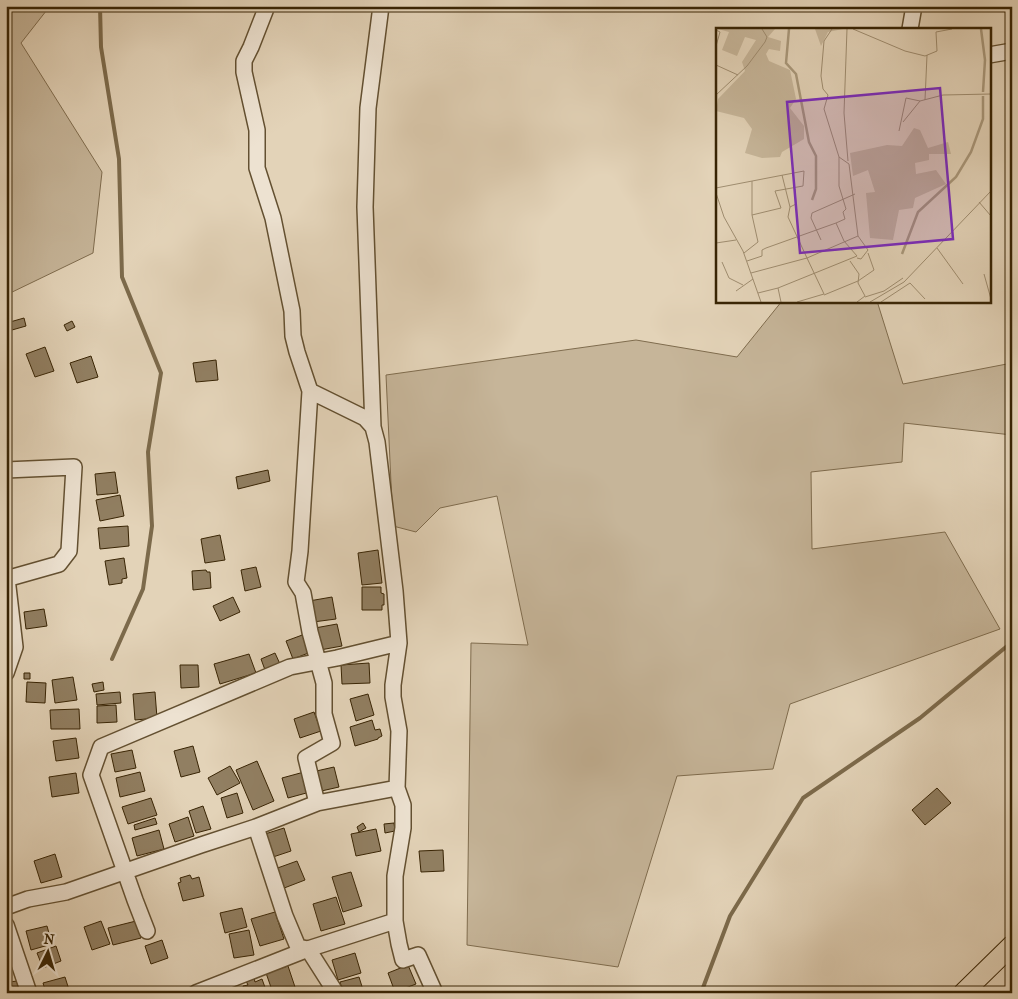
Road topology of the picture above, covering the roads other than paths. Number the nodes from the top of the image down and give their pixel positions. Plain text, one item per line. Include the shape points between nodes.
1 (267, 6) edge
2 (381, 6) edge
3 (914, 6) edge
4 (910, 28) edge
5 (1012, 51) edge
6 (990, 55) edge
7 (310, 391) junction
8 (373, 427) junction
9 (6, 470) edge
10 (7, 579) edge
11 (399, 643) junction
12 (318, 662) junction
13 (6, 673) edge
14 (397, 788) junction
15 (317, 802) junction
16 (256, 827) junction
17 (125, 871) junction
18 (6, 907) edge
19 (395, 921) junction
20 (6, 925) edge
21 (147, 931) dead end
22 (1012, 945) edge
23 (308, 948) junction
24 (28, 993) edge
25 (196, 993) edge
26 (336, 993) edge
27 (435, 993) edge
28 (963, 993) edge

1 - 7 street via 244,61 244,72 257,130 257,168 273,218 292,311 293,336
2 - 8 street via 368,108 365,207
3 - 4 street
5 - 6 street
7 - 8 street via 365,418
7 - 12 street via 296,582 304,593
8 - 11 street
9 - 10 street via 74,467 69,551 59,564
10 - 13 street via 15,646
11 - 12 street
11 - 14 street via 393,685 399,731
12 - 15 street via 324,683 324,714 332,743 306,758
12 - 17 street via 290,667 101,747 91,775
14 - 15 street
14 - 19 street via 403,828 395,876
15 - 16 street
16 - 17 street
16 - 23 street via 298,948
17 - 18 street via 66,892
17 - 21 street
19 - 23 street
19 - 27 street via 403,960 418,955
20 - 24 street
22 - 28 main road
23 - 25 street
23 - 26 street

